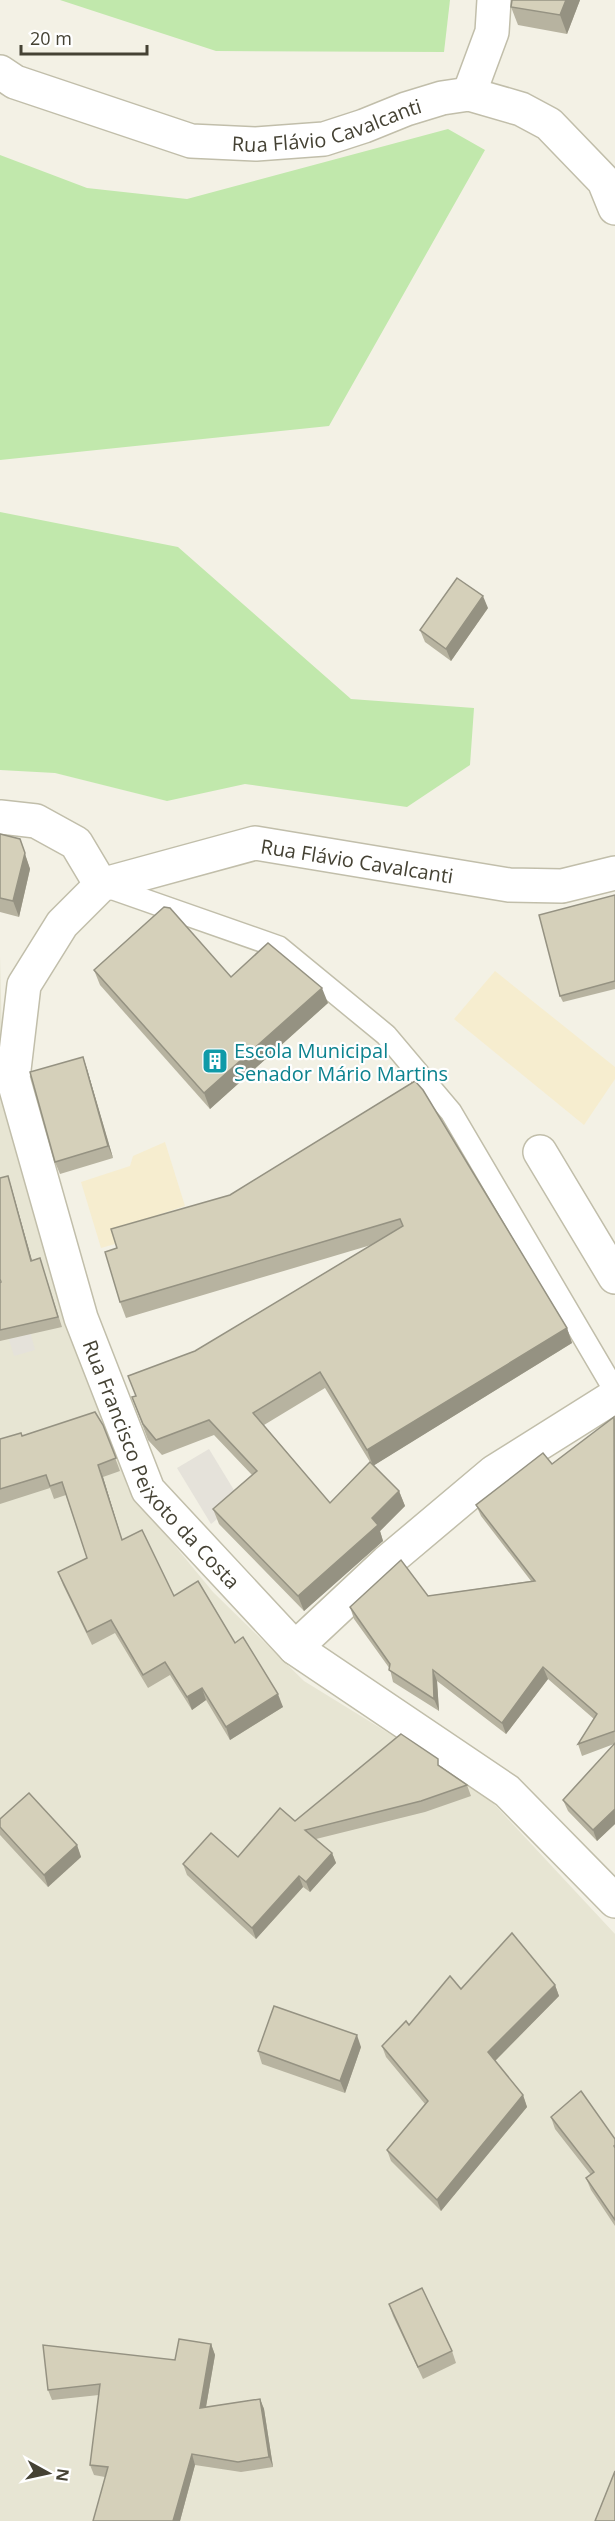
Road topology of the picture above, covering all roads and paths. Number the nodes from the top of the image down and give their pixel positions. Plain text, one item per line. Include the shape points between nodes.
1 (494, 0) edge
2 (0, 72) edge
3 (469, 94) junction
4 (615, 208) edge
5 (0, 818) edge
6 (615, 873) edge
7 (101, 885) junction
8 (540, 1152) dead end
9 (615, 1277) edge
10 (615, 1391) edge
11 (615, 1396) edge
12 (295, 1648) junction
13 (615, 1901) edge

1 - 3 street via 492,32
2 - 3 street, Rua Flávio Cavalcanti via 15,82 191,141 256,144 324,139 415,106
3 - 4 street, Rua Flávio Cavalcanti via 520,109 549,124 604,181
5 - 7 street via 36,821 76,843
6 - 7 street, Rua Flávio Cavalcanti via 562,886 509,885 255,843
7 - 10 lane via 279,947 386,1035 451,1112
7 - 12 street, Rua Francisco Peixoto da Costa via 62,924 24,985 13,1078 81,1318 148,1490
8 - 9 street
11 - 12 street via 494,1472 387,1562
12 - 13 street, Rua Francisco Peixoto da Costa via 507,1791

